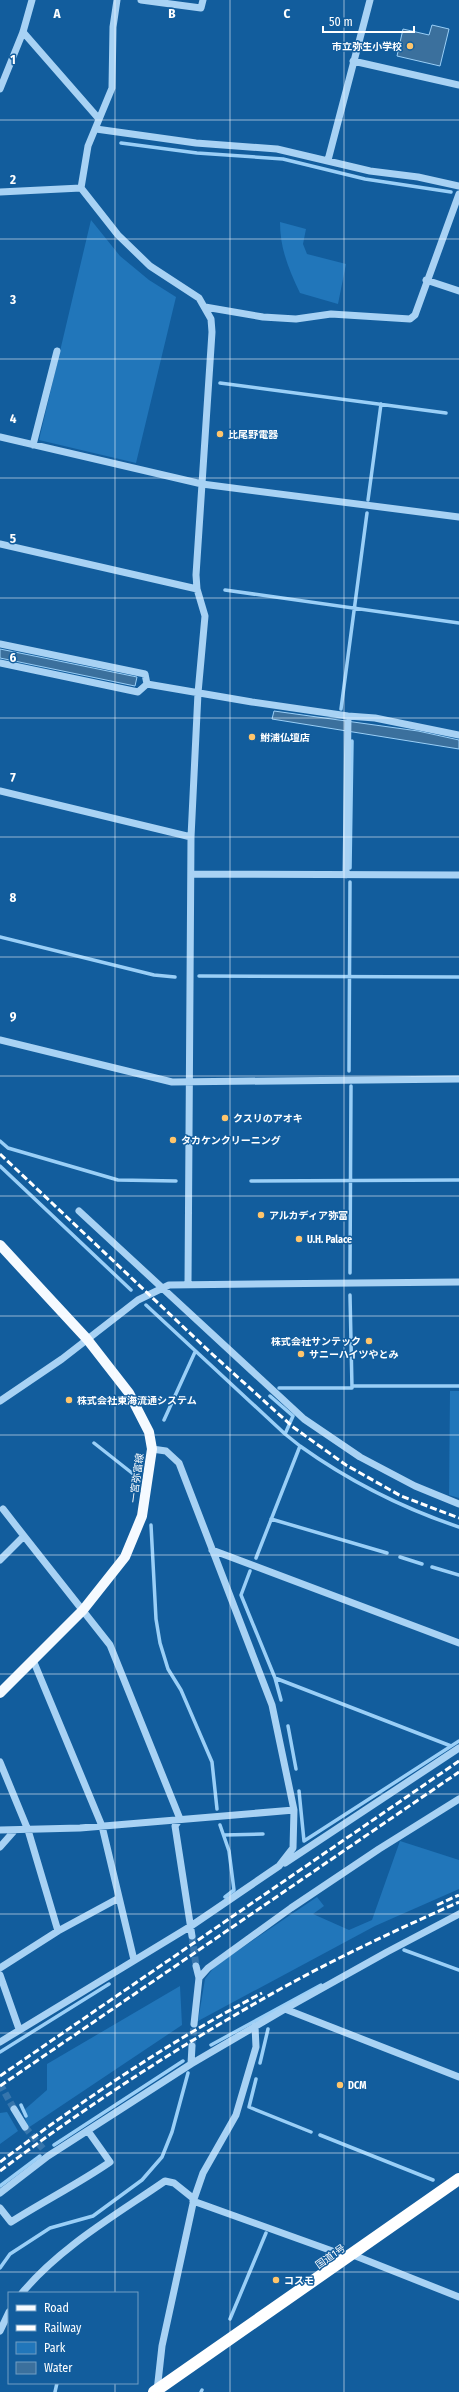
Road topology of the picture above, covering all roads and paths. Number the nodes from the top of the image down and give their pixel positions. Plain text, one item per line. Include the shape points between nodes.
1 (32, 0) edge
2 (117, 0) edge
3 (141, 0) edge
4 (202, 0) edge
5 (370, 0) edge
6 (23, 32) junction
7 (353, 61) junction
8 (459, 85) edge
9 (0, 89) edge
10 (98, 119) junction
11 (96, 129) junction
12 (328, 160) junction
13 (459, 186) edge
14 (80, 188) junction
15 (0, 192) edge
16 (459, 194) edge
17 (426, 280) junction
18 (459, 291) edge
19 (206, 307) junction
20 (57, 351) dead end
21 (0, 437) edge
22 (33, 444) junction
23 (202, 484) junction
24 (459, 517) edge
25 (0, 544) edge
26 (197, 589) junction
27 (0, 644) edge
28 (0, 663) edge
29 (147, 684) junction
30 (198, 693) junction
31 (348, 718) junction
32 (459, 735) edge
33 (0, 791) edge
34 (191, 837) junction
35 (191, 874) junction
36 (346, 875) junction
37 (459, 875) edge
38 (0, 1040) edge
39 (459, 1079) edge
40 (189, 1080) junction
41 (79, 1211) dead end
42 (0, 1245) edge
43 (459, 1282) edge
44 (188, 1284) junction
45 (161, 1287) junction
46 (86, 1339) junction
47 (0, 1401) edge
48 (152, 1449) junction
49 (459, 1504) edge
50 (3, 1509) dead end
51 (24, 1536) junction
52 (212, 1550) junction
53 (0, 1560) edge
54 (83, 1610) junction
55 (459, 1643) edge
56 (33, 1660) junction
57 (0, 1692) edge
58 (459, 1748) edge
59 (0, 1762) edge
60 (459, 1799) edge
61 (294, 1810) junction
62 (180, 1819) junction
63 (102, 1826) junction
64 (0, 1830) edge
65 (15, 1830) junction
66 (28, 1830) junction
67 (0, 1847) edge
68 (279, 1866) junction
69 (119, 1898) junction
70 (459, 1914) edge
71 (191, 1926) junction
72 (58, 1931) junction
73 (192, 1936) tunnel mouth
74 (134, 1960) junction
75 (196, 1966) tunnel mouth
76 (0, 1968) edge
77 (0, 1975) edge
78 (199, 1978) junction
79 (285, 2009) junction
80 (194, 2024) tunnel mouth
81 (255, 2026) junction
82 (19, 2029) junction
83 (0, 2042) edge
84 (192, 2046) tunnel mouth
85 (191, 2064) junction
86 (459, 2077) edge
87 (14, 2109) tunnel mouth
88 (25, 2127) tunnel mouth
89 (88, 2131) junction
90 (459, 2179) edge
91 (0, 2193) edge
92 (193, 2200) junction
93 (0, 2208) edge
94 (351, 2256) junction
95 (23, 2292) edge
96 (459, 2297) edge
97 (8, 2314) edge
98 (0, 2331) edge
99 (156, 2391) edge

1 - 6 street
2 - 10 street via 113,27 112,88
3 - 4 street via 201,8
5 - 7 street
6 - 9 street
6 - 10 street
7 - 8 street
7 - 12 street
10 - 11 street
11 - 12 street via 196,143 277,149
11 - 14 street via 88,146
12 - 13 street via 370,172 418,177
14 - 15 street
14 - 19 street via 118,235 150,266 199,298
16 - 17 street
17 - 18 street
17 - 19 street via 416,315 410,319 331,314 296,319
19 - 23 street via 211,319 212,332
20 - 22 street
21 - 22 street
22 - 23 street
23 - 24 street
23 - 26 street
25 - 26 street
26 - 30 street via 205,616
27 - 29 street via 145,674
28 - 29 street via 138,692
29 - 30 street
30 - 31 street
30 - 34 street
31 - 32 street via 374,718
31 - 36 street
33 - 34 street
34 - 35 street
35 - 36 street
35 - 40 street
36 - 37 street
38 - 40 street via 172,1082
39 - 40 street
40 - 44 street
41 - 45 street
42 - 46 main road, 一宮弥富線
43 - 44 street
44 - 45 street
45 - 46 street via 138,1300
45 - 49 street via 304,1419 360,1457 415,1486
46 - 47 street via 62,1359
46 - 48 main road, 一宮弥富線 via 129,1393 149,1432
48 - 52 street via 166,1451 179,1463
48 - 54 main road, 一宮弥富線 via 142,1516 124,1557
50 - 51 street
51 - 53 street
51 - 54 street
52 - 55 street
52 - 61 street via 272,1705
54 - 56 main road, 一宮弥富線
54 - 62 street via 110,1645
56 - 57 main road, 一宮弥富線
56 - 63 street
58 - 68 street
59 - 66 street
60 - 78 street via 291,1908 208,1968
61 - 62 street
61 - 68 street via 293,1848
62 - 63 street
62 - 71 street via 175,1826
63 - 66 street
63 - 69 street
64 - 65 street
65 - 66 street
65 - 67 street
66 - 72 street
68 - 71 street
69 - 72 street
69 - 74 street
70 - 79 street
71 - 73 street
71 - 74 street
72 - 76 street
74 - 82 street
75 - 78 street
77 - 82 street
78 - 80 street
79 - 81 street
79 - 86 street
81 - 85 street
81 - 92 street via 256,2047 236,2115 204,2173
82 - 83 street
84 - 85 street
85 - 89 street
87 - 88 street
89 - 91 street via 46,2153
89 - 93 street via 110,2162 11,2222
90 - 94 highway, 国道1号
92 - 94 street
92 - 95 street via 174,2183 165,2181 37,2274
92 - 99 street via 162,2346
94 - 96 street
94 - 99 highway, 国道1号
97 - 98 street

